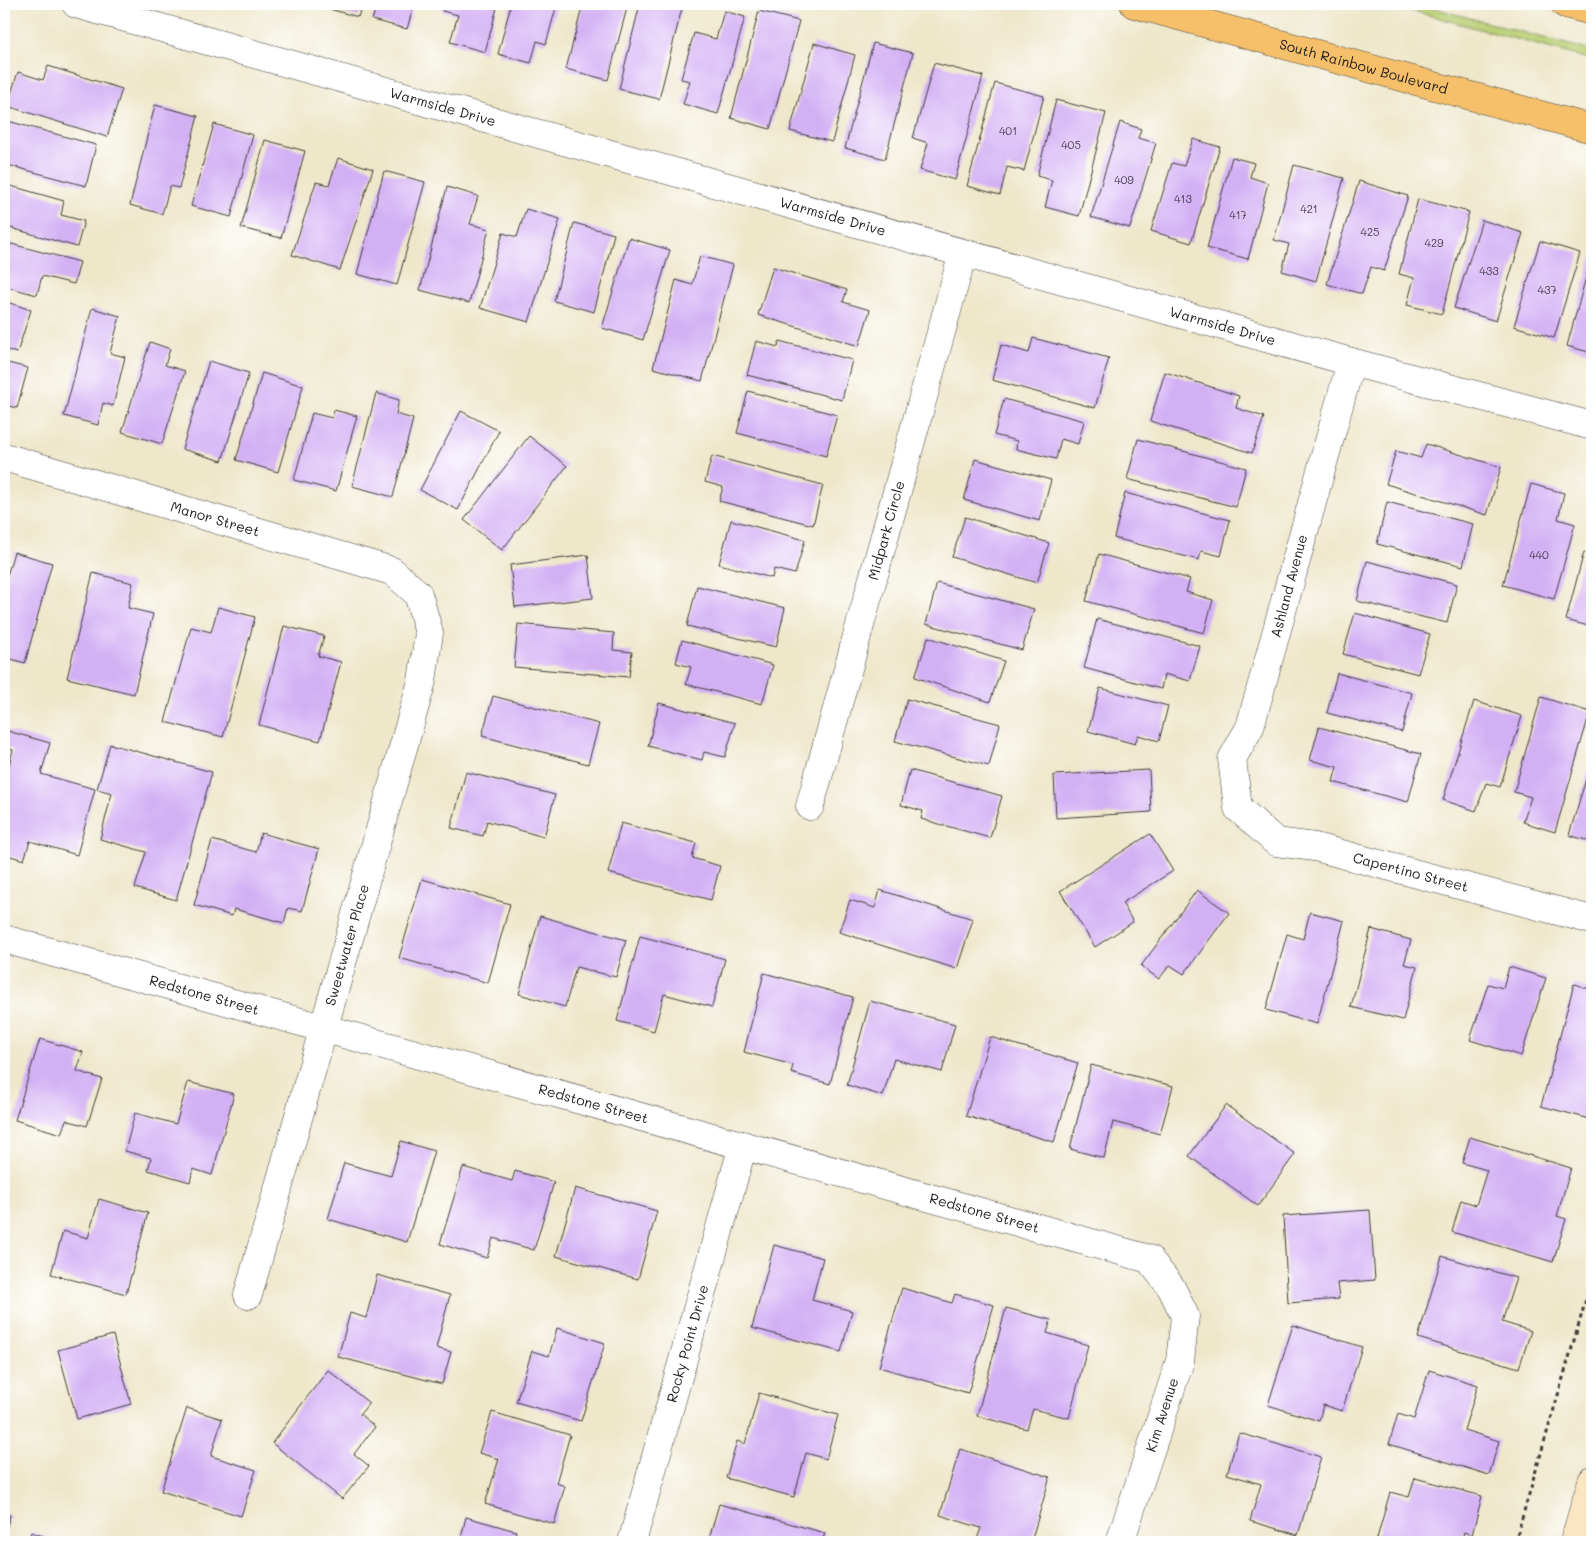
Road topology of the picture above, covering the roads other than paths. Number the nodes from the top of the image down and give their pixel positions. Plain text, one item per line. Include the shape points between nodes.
1 (76, 4) edge
2 (1134, 4) edge
3 (1565, 4) edge
4 (1592, 11) edge
5 (1592, 129) edge
6 (963, 254) junction
7 (1351, 362) junction
8 (1592, 426) edge
9 (4, 457) edge
10 (418, 594) joint
11 (810, 806) dead end
12 (1238, 808) joint
13 (1592, 920) edge
14 (4, 939) edge
15 (324, 1028) junction
16 (743, 1145) junction
17 (1171, 1287) joint
18 (248, 1295) dead end
19 (1592, 1480) edge
20 (632, 1542) edge
21 (1120, 1542) edge
22 (1574, 1542) edge

1 - 6 street, Warmside Drive
2 - 5 main road, South Rainbow Boulevard
3 - 4 main road
6 - 7 street, Warmside Drive
6 - 11 street, Midpark Circle
7 - 8 street, Warmside Drive
7 - 12 street, Ashland Avenue via 1250,727 1232,759
9 - 10 street, Manor Street via 392,571
10 - 15 street, Sweetwater Place via 429,633 422,681
12 - 13 street, Capertino Street via 1276,842 1315,847
14 - 15 street, Redstone Street
15 - 16 street, Redstone Street
15 - 18 street, Sweetwater Place
16 - 17 street, Redstone Street via 1149,1259
16 - 20 street, Rocky Point Drive
17 - 21 street, Kim Avenue via 1185,1316 1180,1361
19 - 22 main road

